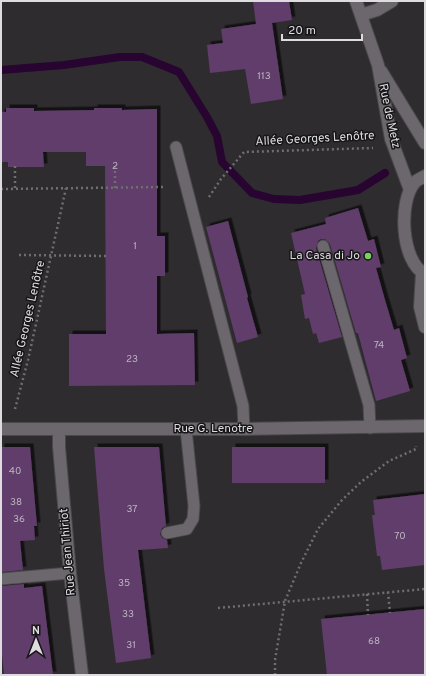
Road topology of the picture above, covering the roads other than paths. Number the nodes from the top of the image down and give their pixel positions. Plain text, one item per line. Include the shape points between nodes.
1 (356, 1) edge
2 (392, 1) edge
3 (361, 15) junction
4 (378, 65) junction
5 (425, 143) edge
6 (176, 147) dead end
7 (425, 176) edge
8 (410, 190) junction
9 (324, 246) dead end
10 (423, 273) edge
11 (425, 327) edge
12 (420, 427) edge
13 (370, 428) junction
14 (6, 429) edge
15 (59, 429) junction
16 (186, 430) junction
17 (244, 430) junction
18 (167, 533) dead end
19 (70, 573) junction
20 (1, 579) edge
21 (82, 675) edge

1 - 3 street, Rue de Metz
2 - 3 street via 377,10
3 - 4 street, Rue de Metz
4 - 5 street, Rue de Metz
4 - 8 street, Rue de Metz via 391,139
6 - 17 lane via 243,406
7 - 8 street via 415,182
8 - 10 street via 405,205 405,235 412,261
9 - 13 lane via 369,405
10 - 11 street via 420,307
12 - 13 street, Rue G. Lenotre
13 - 17 street, Rue G. Lenotre
14 - 15 street, Rue G. Lenotre
15 - 16 street, Rue G. Lenotre
15 - 19 street, Rue Jean Thiriot
16 - 17 street, Rue G. Lenotre
16 - 18 lane via 194,506 193,519 187,529
19 - 20 lane
19 - 21 street, Rue Jean Thiriot

